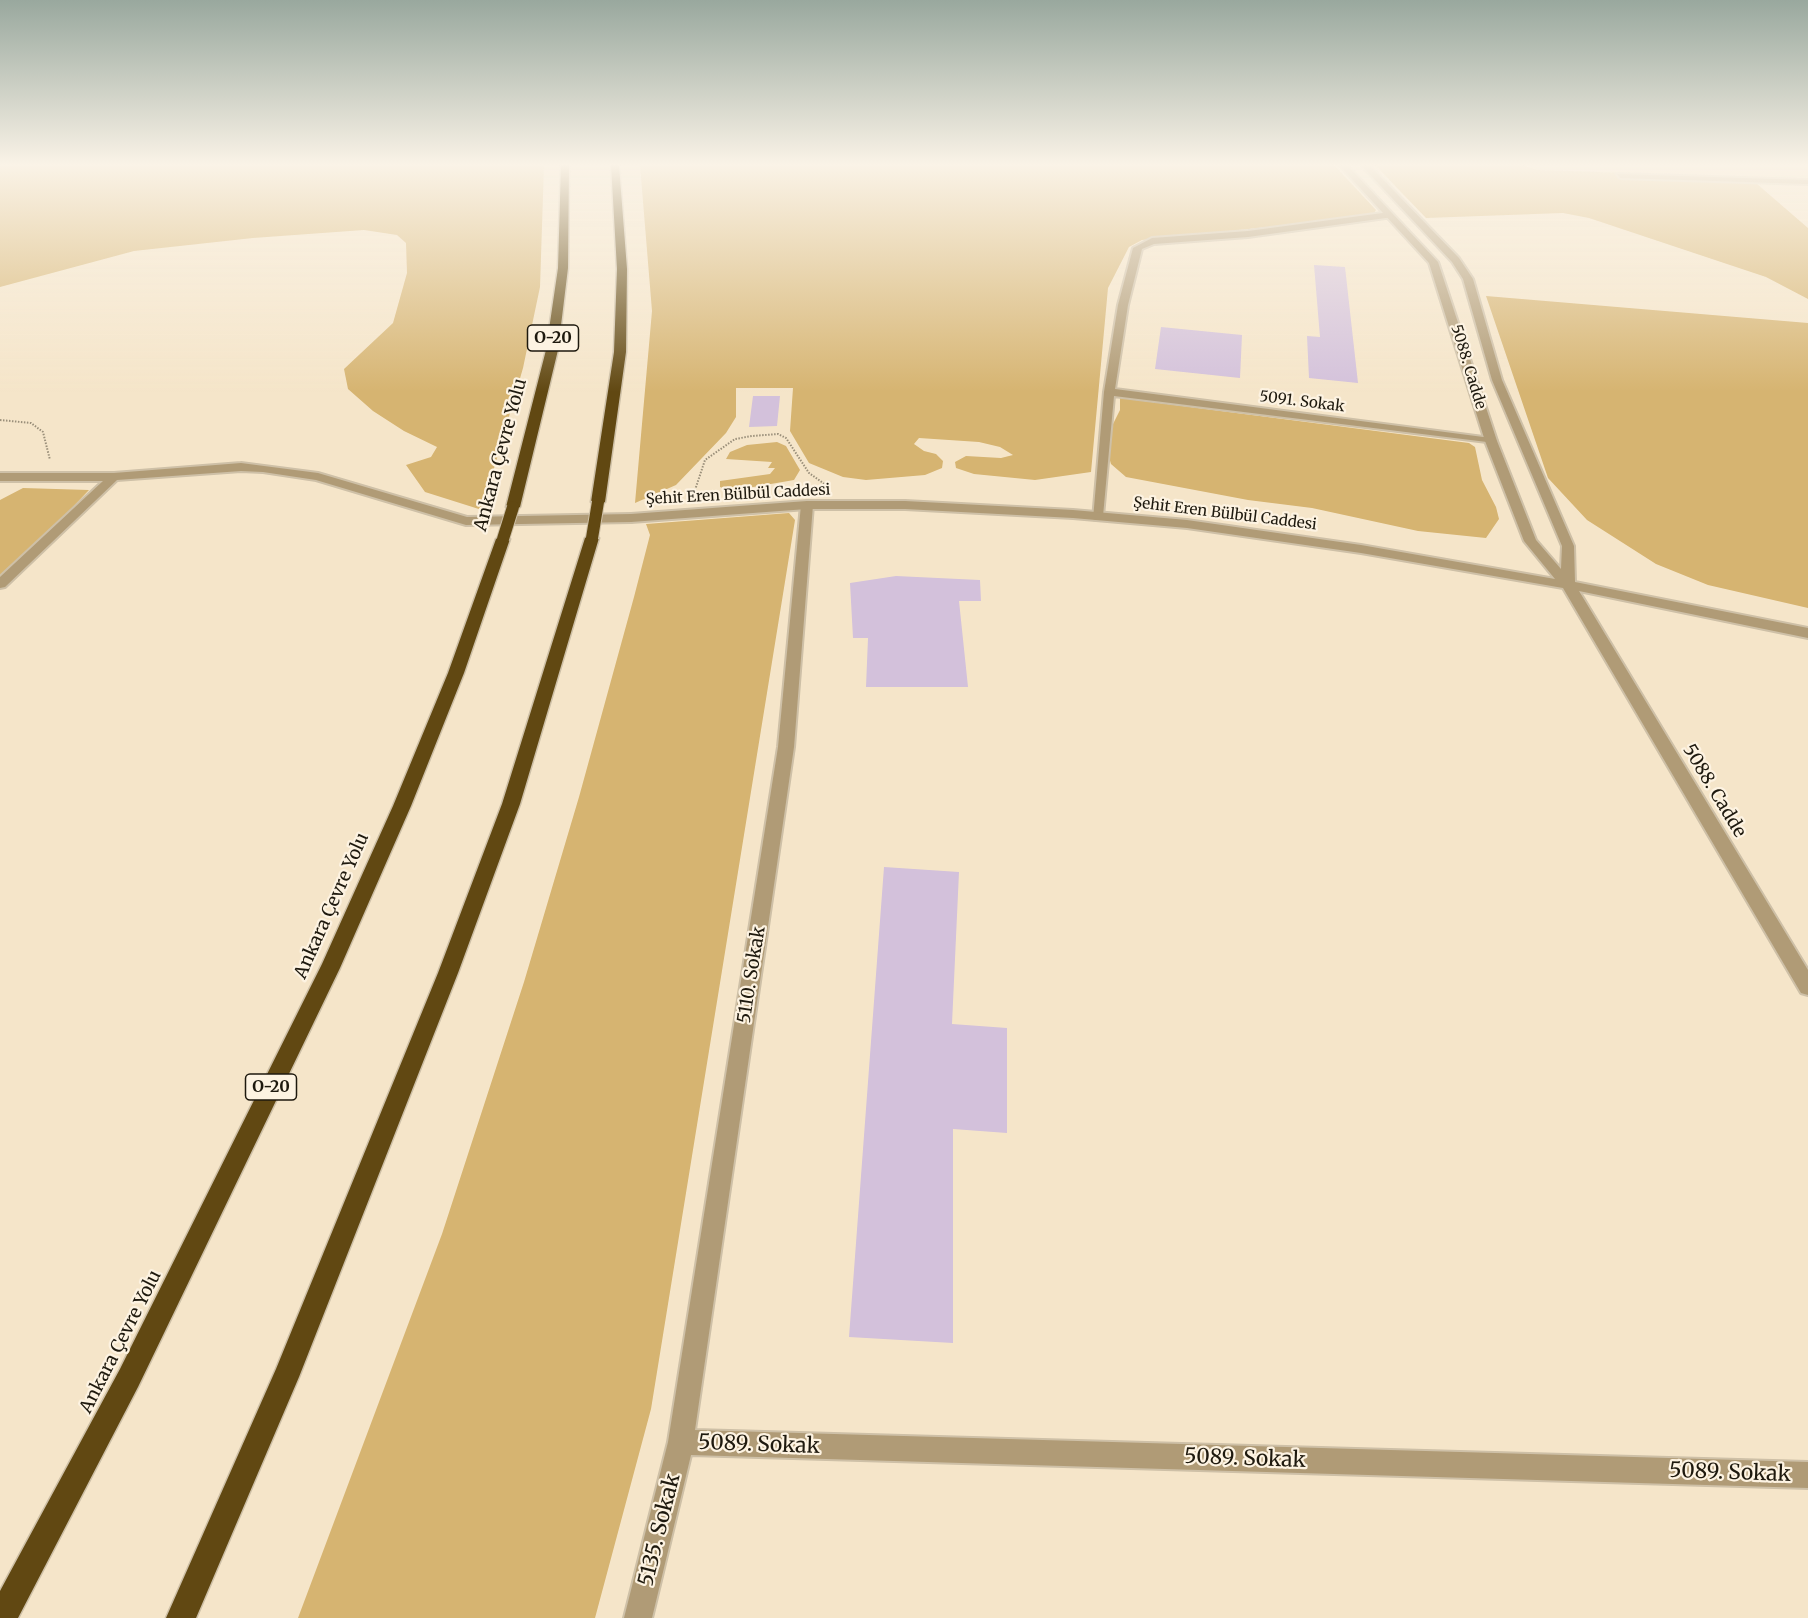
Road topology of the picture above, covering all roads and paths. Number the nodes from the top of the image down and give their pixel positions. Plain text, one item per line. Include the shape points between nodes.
1 (563, 241) edge
2 (620, 241) edge
3 (1159, 241) edge
4 (1413, 241) edge
5 (1437, 241) edge
6 (1109, 392) junction
7 (0, 420) edge
8 (1491, 441) junction
9 (0, 477) edge
10 (64, 477) junction
11 (114, 477) junction
12 (832, 489) dead end
13 (807, 505) junction
14 (668, 515) junction
15 (1096, 516) junction
16 (0, 584) edge
17 (1568, 585) junction
18 (1808, 633) edge
19 (1808, 987) edge
20 (681, 1442) junction
21 (1808, 1475) edge
22 (2, 1618) edge
23 (181, 1618) edge
24 (638, 1618) edge

1 - 22 highway, Ankara Çevre Yolu / O-20, bridge via 552,350 513,507 456,673 402,806 330,968 129,1378
2 - 23 highway, bridge via 620,352 591,538 510,804 448,973 286,1377
3 - 6 street via 1136,250
4 - 8 street, 5088. Cadde via 1433,262
5 - 17 street, 5088. Cadde via 1468,279 1497,380 1568,546
6 - 8 street, 5091. Sokak
6 - 15 street
7 - 10 path via 31,423 43,432 50,462
8 - 17 street, 5088. Cadde via 1530,541
9 - 10 street, Şehit Eren Bülbül Caddesi
10 - 11 street, Şehit Eren Bülbül Caddesi
11 - 14 street, Şehit Eren Bülbül Caddesi via 263,468 318,477 466,521
11 - 16 street
12 - 14 path via 809,473 786,438 778,434 752,436 735,439 705,460 692,504
13 - 14 street, Şehit Eren Bülbül Caddesi
13 - 15 street, Şehit Eren Bülbül Caddesi via 905,505
13 - 20 street, 5110. Sokak via 786,747
15 - 17 street, Şehit Eren Bülbül Caddesi via 1186,524 1361,549
17 - 18 street, Şehit Eren Bülbül Caddesi
17 - 19 street, 5088. Cadde
20 - 21 street, 5089. Sokak
20 - 24 street, 5135. Sokak

